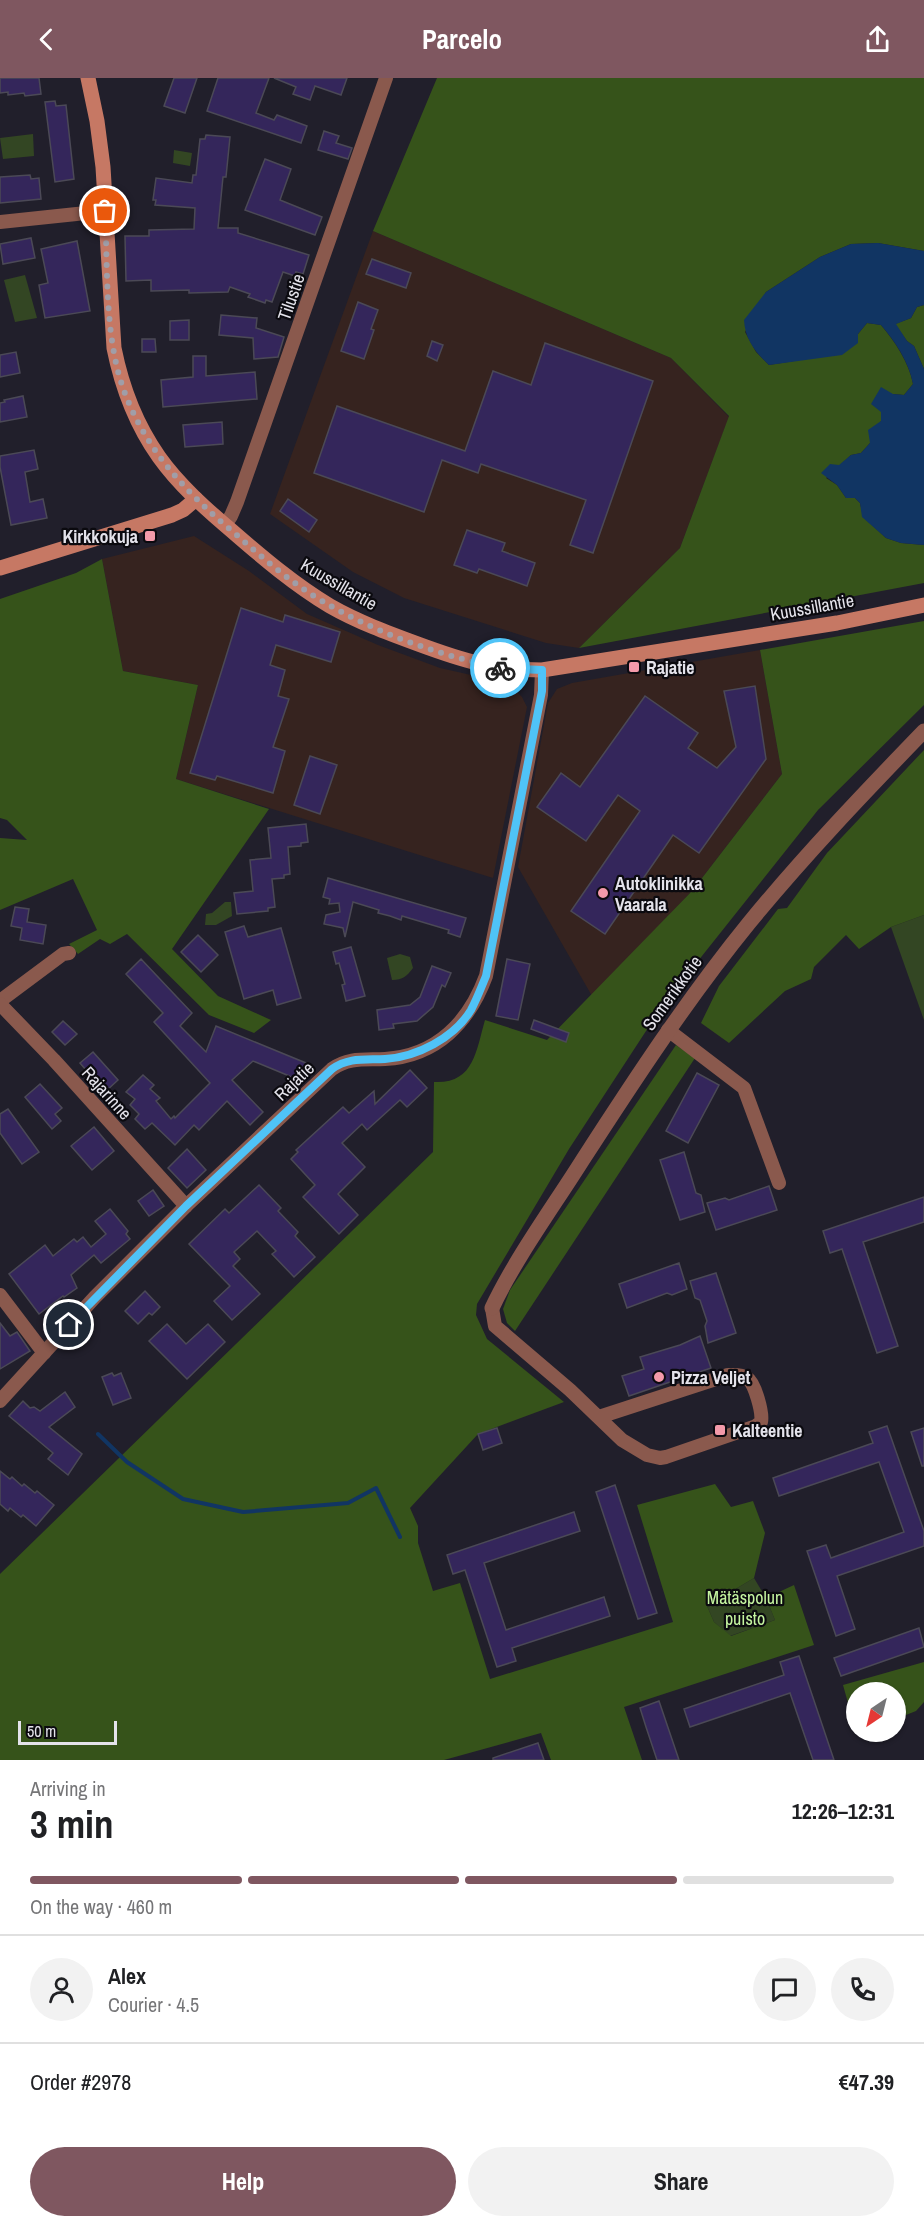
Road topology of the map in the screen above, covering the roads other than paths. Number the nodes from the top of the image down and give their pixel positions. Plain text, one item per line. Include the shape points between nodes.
1 (88, 78) edge
2 (386, 78) edge
3 (105, 211) junction
4 (0, 222) edge
5 (196, 499) junction
6 (225, 525) junction
7 (0, 567) edge
8 (924, 606) edge
9 (542, 670) junction
10 (924, 731) edge
11 (69, 953) dead end
12 (0, 1002) edge
13 (668, 1030) junction
14 (779, 1183) dead end
15 (186, 1206) junction
16 (0, 1295) edge
17 (492, 1308) joint
18 (44, 1353) junction
19 (0, 1401) edge
20 (599, 1417) junction

1 - 3 main road, Kuussillantie via 100,136
2 - 6 street, Tilustie via 237,502
3 - 4 street
3 - 5 main road, Kuussillantie via 111,324 119,375 145,436
5 - 6 main road, Kuussillantie
5 - 7 main road via 172,515
6 - 9 main road, Kuussillantie via 300,586 369,624 469,662 507,670
8 - 9 main road, Kuussillantie
9 - 15 street, Rajatie via 539,707 486,976 470,1012 455,1029 418,1052 342,1062
10 - 13 street, Somerikkotie via 837,821 750,922
11 - 12 street
12 - 15 street, Rajarinne
13 - 14 street via 744,1088
13 - 17 street, Somerikkotie via 566,1185
15 - 18 street, Rajatie
16 - 18 street
17 - 20 street via 495,1326
18 - 19 street, Rajatie
20 - 20 street via 631,1447 660,1458 756,1426 763,1416 748,1378 738,1374

